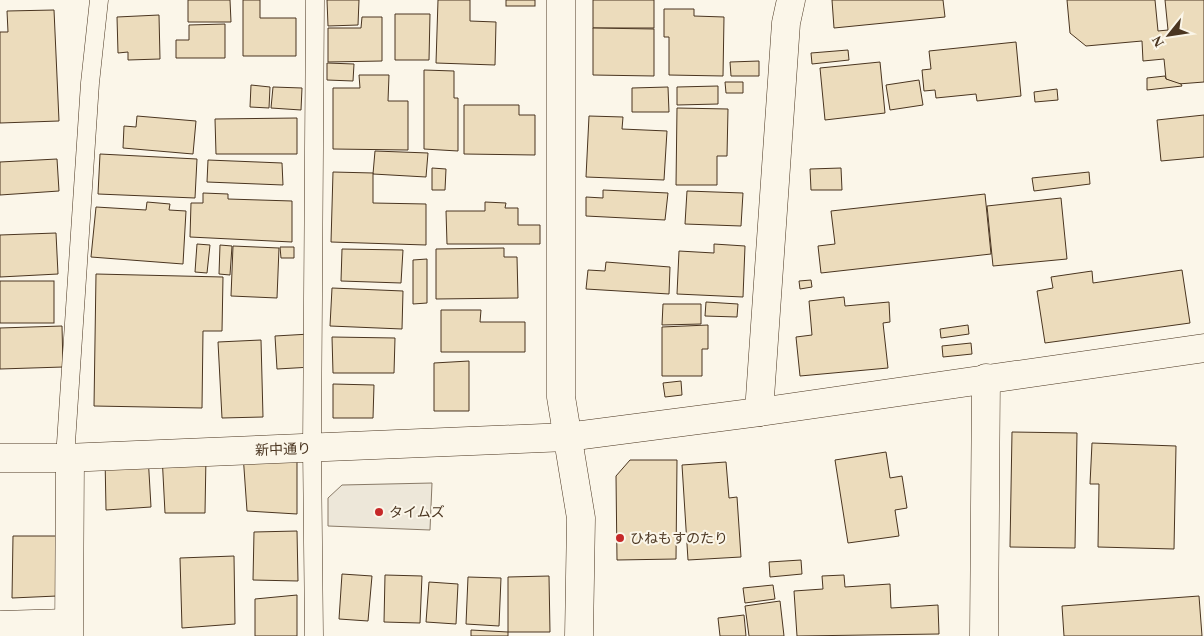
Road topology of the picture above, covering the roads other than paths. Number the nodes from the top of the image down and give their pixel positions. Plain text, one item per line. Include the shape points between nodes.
1 (99, 0) edge
2 (315, 0) edge
3 (561, 0) edge
4 (791, 0) edge
5 (1204, 348) edge
6 (986, 378) junction
7 (759, 412) junction
8 (566, 437) junction
9 (312, 448) junction
10 (68, 457) junction
11 (0, 458) edge
12 (0, 625) edge
13 (68, 630) edge
14 (314, 636) edge
15 (579, 636) edge
16 (984, 636) edge

1 - 10 lane via 90,83
2 - 9 lane
3 - 8 street via 561,397
4 - 7 street via 786,23
5 - 6 street, 新中通り
6 - 7 street, 新中通り
6 - 16 street
7 - 8 street, 新中通り
8 - 9 street, 新中通り
8 - 15 street via 581,518
9 - 10 street, 新中通り
9 - 14 lane
10 - 11 street, 新中通り
10 - 13 street
12 - 13 street

